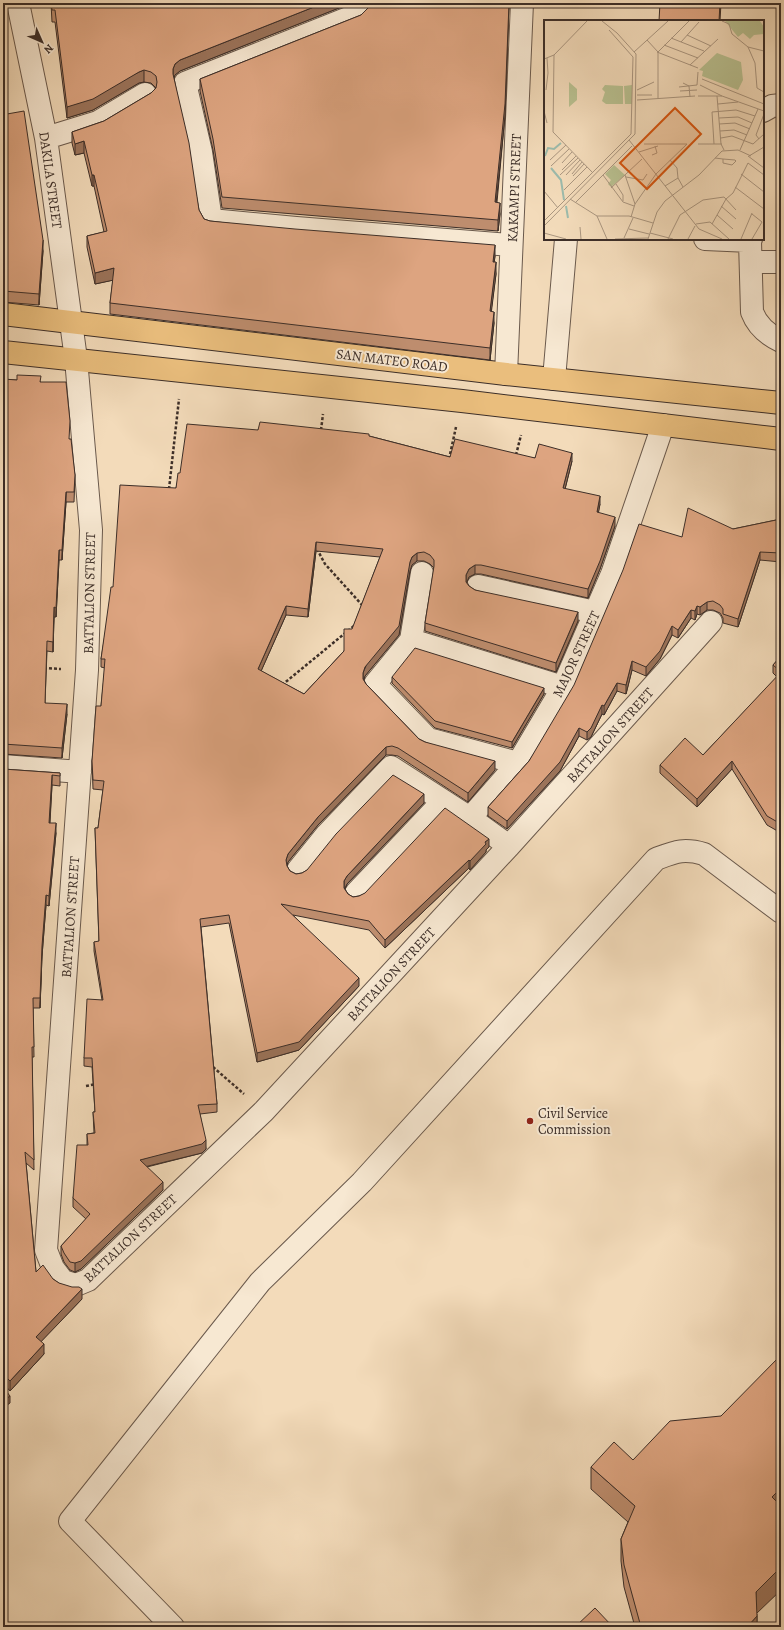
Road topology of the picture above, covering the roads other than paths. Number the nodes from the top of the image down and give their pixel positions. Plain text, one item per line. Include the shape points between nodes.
1 (18, 3) edge
2 (368, 3) edge
3 (522, 3) edge
4 (145, 94) dead end
5 (781, 105) edge
6 (764, 110) edge
7 (46, 138) junction
8 (566, 240) edge
9 (711, 240) edge
10 (511, 245) junction
11 (751, 247) edge
12 (781, 262) edge
13 (3, 314) edge
14 (71, 322) junction
15 (781, 341) edge
16 (3, 352) edge
17 (76, 359) junction
18 (506, 374) junction
19 (554, 379) junction
20 (781, 403) edge
21 (663, 425) junction
22 (781, 439) edge
23 (422, 573) dead end
24 (478, 586) dead end
25 (595, 612) junction
26 (711, 622) dead end
27 (411, 640) junction
28 (563, 687) junction
29 (518, 763) junction
30 (3, 766) edge
31 (80, 772) junction
32 (444, 801) junction
33 (470, 818) junction
34 (509, 846) junction
35 (298, 870) dead end
36 (356, 893) dead end
37 (781, 912) edge
38 (173, 1627) edge

1 - 7 street, DAKILA STREET
2 - 10 street via 356,15 186,83 201,152 211,220
3 - 10 street, KAKAMPI STREET
4 - 7 street via 98,122
5 - 6 street
7 - 14 street, DAKILA STREET
8 - 19 street
9 - 11 street
10 - 18 street, KAKAMPI STREET
11 - 12 street
11 - 15 street via 752,312 756,321
13 - 14 main road, SAN MATEO ROAD
14 - 17 street, DAKILA STREET
14 - 18 main road, SAN MATEO ROAD
16 - 17 main road
17 - 21 main road
17 - 31 street, BATTALION STREET via 91,530 87,670
18 - 19 main road, SAN MATEO ROAD
19 - 20 main road, SAN MATEO ROAD
21 - 22 main road
21 - 25 street, MAJOR STREET via 612,574
23 - 27 street
24 - 25 street
25 - 28 street, MAJOR STREET
26 - 34 street, BATTALION STREET
27 - 28 street
27 - 29 street via 375,684 428,739
28 - 29 street, MAJOR STREET
29 - 33 street, MAJOR STREET
30 - 31 street
31 - 34 street, BATTALION STREET via 46,1250 53,1268 63,1281 76,1285 88,1280 264,1111
32 - 33 street
32 - 35 street via 391,767 327,834
32 - 36 street
33 - 34 street
37 - 38 street via 704,854 690,850 675,852 656,860 362,1182 260,1282 70,1521

